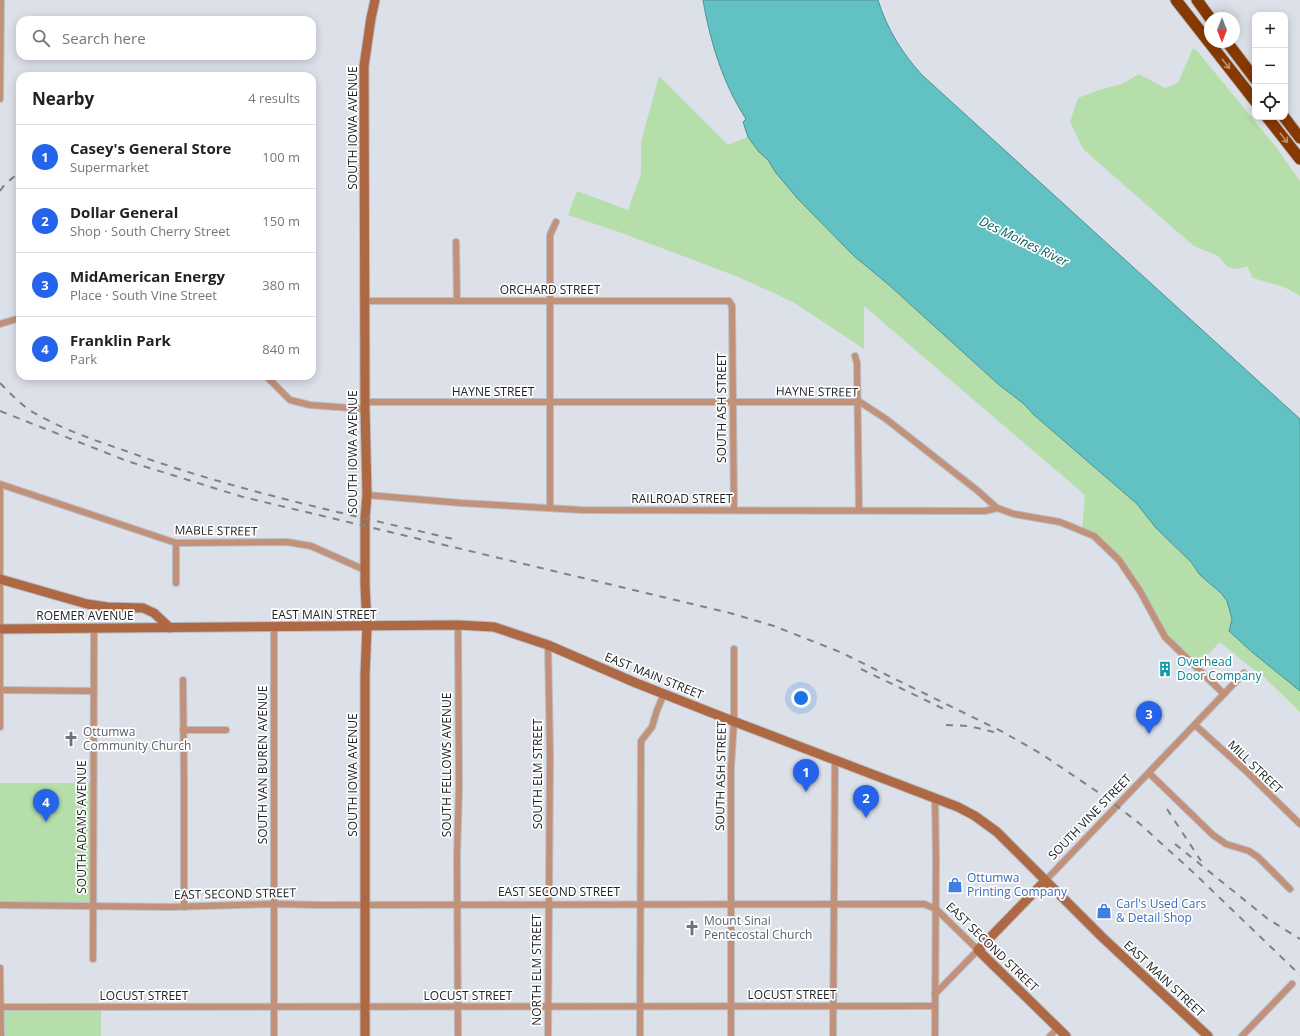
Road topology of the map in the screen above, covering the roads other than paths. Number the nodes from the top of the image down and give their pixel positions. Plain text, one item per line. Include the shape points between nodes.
1 (1, 0) edge
2 (375, 0) edge
3 (1176, 0) edge
4 (1197, 0) edge
5 (1206, 12) edge
6 (1232, 48) edge
7 (1252, 75) edge
8 (1252, 97) edge
9 (0, 99) edge
10 (1269, 120) edge
11 (1286, 120) edge
12 (1300, 138) edge
13 (1300, 159) edge
14 (556, 222) dead end
15 (456, 242) dead end
16 (364, 301) junction
17 (457, 301) junction
18 (550, 301) junction
19 (732, 306) joint
20 (16, 319) edge
21 (0, 324) edge
22 (855, 356) dead end
23 (270, 380) edge
24 (733, 402) junction
25 (858, 402) junction
26 (550, 403) junction
27 (365, 406) junction
28 (0, 485) edge
29 (367, 495) junction
30 (550, 508) junction
31 (997, 508) junction
32 (734, 510) junction
33 (859, 510) junction
34 (176, 543) junction
35 (365, 570) junction
36 (0, 579) edge
37 (176, 584) dead end
38 (458, 625) junction
39 (274, 627) junction
40 (367, 627) junction
41 (94, 628) junction
42 (170, 628) junction
43 (0, 629) edge
44 (548, 645) junction
45 (734, 649) dead end
46 (1244, 674) dead end
47 (182, 680) dead end
48 (0, 690) edge
49 (93, 691) junction
50 (664, 694) junction
51 (1224, 694) junction
52 (734, 721) junction
53 (1195, 725) junction
54 (0, 727) edge
55 (183, 730) junction
56 (226, 730) dead end
57 (835, 759) junction
58 (1149, 773) junction
59 (936, 798) junction
60 (1300, 824) edge
61 (1045, 881) junction
62 (1290, 889) dead end
63 (274, 904) junction
64 (365, 904) junction
65 (548, 904) junction
66 (640, 904) junction
67 (731, 904) junction
68 (833, 904) junction
69 (0, 905) edge
70 (457, 905) junction
71 (92, 906) junction
72 (184, 907) junction
73 (936, 909) junction
74 (978, 950) junction
75 (92, 959) dead end
76 (0, 968) edge
77 (1292, 984) dead end
78 (935, 994) junction
79 (548, 1006) junction
80 (640, 1006) junction
81 (731, 1006) junction
82 (833, 1006) junction
83 (935, 1006) junction
84 (1, 1007) edge
85 (274, 1007) junction
86 (365, 1007) junction
87 (458, 1007) junction
88 (1058, 1028) junction
89 (1, 1036) edge
90 (274, 1036) edge
91 (365, 1036) edge
92 (458, 1036) edge
93 (548, 1036) edge
94 (640, 1036) edge
95 (731, 1036) edge
96 (833, 1036) edge
97 (935, 1036) edge
98 (1050, 1036) edge
99 (1066, 1036) edge
100 (1208, 1036) edge
101 (1242, 1036) edge

1 - 9 street
2 - 16 main road, SOUTH IOWA AVENUE via 364,66
3 -> 8 highway
4 - 5 highway
6 - 7 highway
10 -> 13 highway
11 - 12 highway
14 - 18 street via 550,235
15 - 17 street
16 - 17 street, ORCHARD STREET
16 - 27 main road, SOUTH IOWA AVENUE
17 - 18 street, ORCHARD STREET
18 - 19 street, ORCHARD STREET via 729,301
18 - 26 street
19 - 24 street, SOUTH ASH STREET
20 - 21 street
22 - 25 street
23 - 27 street, HAYNE STREET via 290,400 310,405
24 - 25 street, HAYNE STREET
24 - 26 street, HAYNE STREET
24 - 32 street, SOUTH ASH STREET
25 - 31 street, HAYNE STREET via 886,419
25 - 33 street
26 - 27 street, HAYNE STREET
26 - 30 street
27 - 29 main road, SOUTH IOWA AVENUE
28 - 34 street, MABLE STREET
28 - 36 street
29 - 30 street, RAILROAD STREET
29 - 35 main road, SOUTH IOWA AVENUE
30 - 32 street, RAILROAD STREET
31 - 33 street, RAILROAD STREET via 985,511
31 - 51 street, HAYNE STREET via 1020,516 1060,522 1094,536 1119,560 1140,591 1165,637
32 - 33 street, RAILROAD STREET
34 - 35 street, MABLE STREET via 287,542 310,546
34 - 37 street
35 - 40 main road, SOUTH IOWA AVENUE
36 - 42 main road via 87,604 143,608 154,613
36 - 43 street
38 - 40 main road, EAST MAIN STREET
38 - 44 main road, EAST MAIN STREET via 494,627
38 - 70 street, SOUTH FELLOWS AVENUE
39 - 40 main road, EAST MAIN STREET
39 - 42 main road, EAST MAIN STREET
39 - 63 street, SOUTH VAN BUREN AVENUE
40 - 64 main road, SOUTH IOWA AVENUE
41 - 42 main road, ROEMER AVENUE
41 - 43 main road, ROEMER AVENUE
41 - 49 street, SOUTH ADAMS AVENUE
43 - 48 street
44 - 50 main road, EAST MAIN STREET
44 - 65 street, SOUTH ELM STREET
45 - 52 street, SOUTH ASH STREET
46 - 51 street, SOUTH VINE STREET
47 - 55 street
48 - 49 street
48 - 54 street
49 - 71 street, SOUTH ADAMS AVENUE
50 - 52 main road, EAST MAIN STREET
50 - 66 street via 656,710 652,727 641,741
51 - 53 street, SOUTH VINE STREET
52 - 57 main road, EAST MAIN STREET
52 - 67 street, SOUTH ASH STREET via 731,768
53 - 58 street, SOUTH VINE STREET
53 - 60 street, MILL STREET
55 - 56 street
55 - 72 street
57 - 59 main road, EAST MAIN STREET
57 - 68 street
58 - 61 street, SOUTH VINE STREET
58 - 62 street via 1213,835 1226,844 1253,854
59 - 61 main road, EAST MAIN STREET via 982,820
59 - 73 street
61 - 74 main road, SOUTH VINE STREET
61 - 100 main road, EAST MAIN STREET
63 - 64 street, EAST SECOND STREET
63 - 72 street, EAST SECOND STREET
63 - 85 street, SOUTH VAN BUREN AVENUE
64 - 70 street, EAST SECOND STREET
64 - 86 main road, SOUTH IOWA AVENUE
65 - 66 street, EAST SECOND STREET
65 - 70 street, EAST SECOND STREET
65 - 79 street, NORTH ELM STREET
66 - 67 street, EAST SECOND STREET
66 - 80 street
67 - 68 street, EAST SECOND STREET
67 - 81 street, SOUTH ASH STREET
68 - 73 street, EAST SECOND STREET via 924,904
68 - 82 street
69 - 71 street, EAST SECOND STREET
70 - 87 street, SOUTH FELLOWS AVENUE
71 - 72 street, EAST SECOND STREET
71 - 75 street, SOUTH ADAMS AVENUE
73 - 74 street, EAST SECOND STREET
73 - 78 street
74 - 78 street, SOUTH VINE STREET
74 - 88 main road, EAST SECOND STREET
76 - 84 street
77 - 101 street
78 - 83 street
79 - 80 street, LOCUST STREET
79 - 87 street, LOCUST STREET
79 - 93 street, NORTH ELM STREET
80 - 81 street, LOCUST STREET
80 - 94 street
81 - 82 street, LOCUST STREET
81 - 95 street, SOUTH ASH STREET
82 - 83 street, LOCUST STREET
82 - 96 street
83 - 97 street
84 - 85 street, LOCUST STREET
84 - 89 street
85 - 86 street, LOCUST STREET
85 - 90 street, SOUTH VAN BUREN AVENUE
86 - 87 street, LOCUST STREET
86 - 91 main road, SOUTH IOWA AVENUE
87 - 92 street, SOUTH FELLOWS AVENUE
88 - 98 street
88 - 99 main road, EAST SECOND STREET

